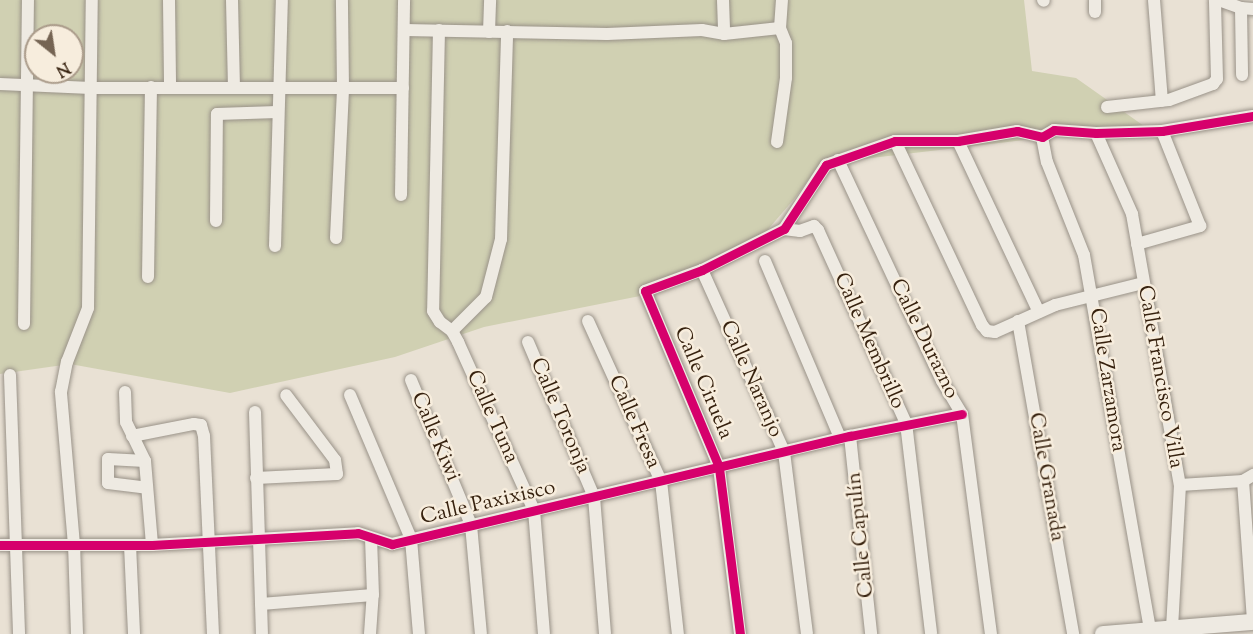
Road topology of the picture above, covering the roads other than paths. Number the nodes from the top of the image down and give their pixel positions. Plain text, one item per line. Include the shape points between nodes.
1 (28, 0) edge
2 (92, 0) edge
3 (169, 0) edge
4 (232, 0) edge
5 (282, 0) edge
6 (342, 0) edge
7 (404, 0) edge
8 (490, 0) edge
9 (723, 0) edge
10 (782, 0) edge
11 (1154, 0) edge
12 (1217, 0) edge
13 (1247, 8) edge
14 (780, 28) junction
15 (405, 30) junction
16 (439, 30) junction
17 (507, 31) junction
18 (489, 32) junction
19 (724, 34) junction
20 (1242, 75) dead end
21 (0, 84) edge
22 (28, 85) junction
23 (151, 87) junction
24 (170, 87) junction
25 (278, 87) junction
26 (91, 88) junction
27 (234, 88) junction
28 (343, 88) junction
29 (403, 88) junction
30 (1162, 101) junction
31 (1107, 107) dead end
32 (277, 112) junction
33 (1253, 116) edge
34 (1162, 130) junction
35 (1096, 133) junction
36 (1042, 137) junction
37 (895, 141) junction
38 (958, 141) junction
39 (777, 142) dead end
40 (838, 160) junction
41 (401, 195) dead end
42 (216, 221) dead end
43 (784, 229) junction
44 (336, 238) dead end
45 (1137, 244) junction
46 (275, 246) dead end
47 (765, 261) dead end
48 (702, 270) junction
49 (148, 277) dead end
50 (1143, 283) junction
51 (1093, 293) junction
52 (1039, 312) junction
53 (588, 321) dead end
54 (1018, 321) junction
55 (24, 324) dead end
56 (455, 336) junction
57 (528, 342) dead end
58 (10, 375) dead end
59 (411, 380) dead end
60 (126, 392) dead end
61 (286, 395) dead end
62 (350, 395) dead end
63 (255, 412) dead end
64 (962, 414) junction
65 (906, 423) junction
66 (5, 429) edge
67 (132, 436) junction
68 (845, 437) junction
69 (784, 452) junction
70 (145, 461) junction
71 (719, 467) junction
72 (256, 478) junction
73 (1248, 478) edge
74 (661, 481) junction
75 (1180, 485) junction
76 (147, 488) junction
77 (594, 497) junction
78 (534, 510) junction
79 (471, 525) junction
80 (371, 538) junction
81 (411, 539) junction
82 (259, 540) junction
83 (209, 543) junction
84 (14, 544) junction
85 (0, 545) edge
86 (74, 545) junction
87 (130, 545) junction
88 (152, 545) junction
89 (373, 595) junction
90 (261, 604) junction
91 (1253, 622) edge
92 (1150, 630) junction
93 (1180, 630) edge
94 (19, 634) edge
95 (77, 634) edge
96 (134, 634) edge
97 (213, 634) edge
98 (262, 634) edge
99 (370, 634) edge
100 (419, 634) edge
101 (481, 634) edge
102 (544, 634) edge
103 (605, 634) edge
104 (678, 634) edge
105 (740, 634) edge
106 (807, 634) edge
107 (871, 634) edge
108 (931, 634) edge
109 (991, 634) edge
110 (1073, 634) edge
111 (1104, 634) edge

1 - 22 street
2 - 26 street
3 - 24 street
4 - 27 street
5 - 25 street
6 - 28 street
7 - 15 street
8 - 18 street
9 - 19 street
10 - 14 street
11 - 30 street
12 - 13 street
12 - 30 street via 1217,79 1191,94
13 - 20 street
14 - 19 street
14 - 39 street via 786,43 786,78
15 - 16 street
15 - 29 street
16 - 18 street
16 - 56 street, Calle Tuna via 433,311
17 - 18 street
17 - 19 street via 607,34 702,30
17 - 56 street via 501,238 486,297
21 - 22 street
22 - 26 street
22 - 55 street
23 - 24 street
23 - 26 street
23 - 49 street
24 - 27 street
25 - 27 street
25 - 28 street
25 - 32 street
26 - 86 street via 88,308 67,362 62,392
28 - 29 street
28 - 44 street
29 - 41 street
30 - 31 street
32 - 42 street via 217,114
32 - 46 street
33 - 34 street
34 - 35 street
34 - 45 street via 1200,226
35 - 36 street via 1054,130
35 - 45 street, Calle Francisco Villa via 1132,214
36 - 38 street via 1017,131
36 - 51 street, Calle Zarzamora via 1047,162 1084,255
37 - 38 street
37 - 40 street
37 - 54 street via 982,325 995,332
38 - 52 street
40 - 43 street via 826,165
40 - 64 street, Calle Durazno via 942,381
43 - 48 street
43 - 65 street, Calle Membrillo via 800,231 814,226 818,230
45 - 50 street, Calle Francisco Villa
47 - 68 street, Calle Capulín
48 - 69 street, Calle Naranjo
48 - 71 street, Calle Ciruela via 645,291
50 - 51 street
50 - 75 street, Calle Francisco Villa
51 - 52 street
51 - 92 street, Calle Zarzamora
52 - 54 street
53 - 74 street, Calle Fresa
54 - 110 street, Calle Granada
56 - 78 street, Calle Tuna
57 - 77 street, Calle Toronja
58 - 66 street
59 - 79 street, Calle Kiwi
60 - 67 street via 126,423
61 - 72 street via 335,460 338,474
62 - 81 street
63 - 72 street
64 - 65 street, Calle Paxixisco
64 - 109 street, Calle Durazno
65 - 68 street, Calle Paxixisco
65 - 108 street, Calle Membrillo
66 - 84 street
67 - 70 street
67 - 83 street via 201,425
68 - 69 street, Calle Paxixisco
68 - 107 street, Calle Capulín
69 - 71 street, Calle Paxixisco
69 - 106 street, Calle Naranjo
70 - 76 street
70 - 76 street via 108,459 108,483
71 - 74 street, Calle Paxixisco
71 - 105 street, Calle Ciruela
72 - 82 street
73 - 75 street
73 - 91 street
74 - 77 street, Calle Paxixisco
74 - 104 street, Calle Fresa
75 - 93 street, Calle Francisco Villa
76 - 88 street
77 - 78 street, Calle Paxixisco
77 - 103 street, Calle Toronja
78 - 79 street, Calle Paxixisco
78 - 102 street, Calle Tuna
79 - 81 street, Calle Paxixisco
79 - 101 street, Calle Kiwi
80 - 81 street, Calle Paxixisco via 392,544
80 - 82 street, Calle Paxixisco via 358,533
80 - 89 street
81 - 100 street
82 - 83 street, Calle Paxixisco
82 - 90 street
83 - 88 street, Calle Paxixisco
83 - 97 street
84 - 85 street, Calle Paxixisco
84 - 86 street, Calle Paxixisco
84 - 94 street
86 - 87 street, Calle Paxixisco
86 - 95 street
87 - 88 street, Calle Paxixisco
87 - 96 street
89 - 90 street
89 - 99 street
90 - 98 street
91 - 93 main road
92 - 93 main road
92 - 111 main road

